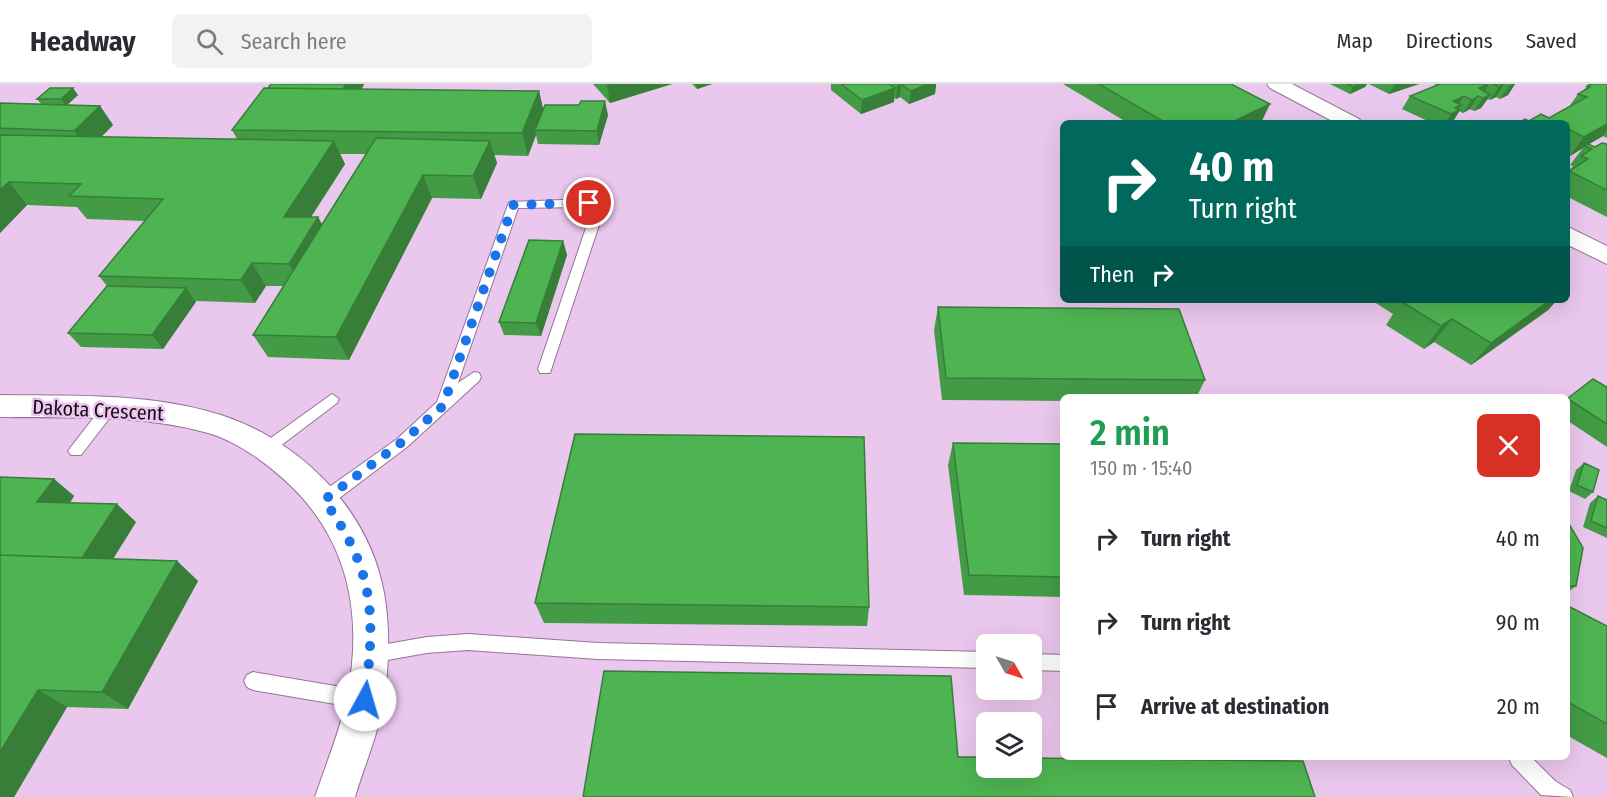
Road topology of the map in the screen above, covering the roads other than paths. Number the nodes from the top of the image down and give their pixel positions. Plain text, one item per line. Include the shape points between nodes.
1 (1277, 84) edge
2 (1346, 120) edge
3 (1570, 236) edge
4 (1607, 256) edge
5 (545, 369) dead end
6 (474, 377) dead end
7 (332, 399) dead end
8 (0, 406) edge
9 (443, 406) junction
10 (110, 407) junction
11 (266, 449) junction
12 (76, 451) dead end
13 (324, 500) junction
14 (370, 655) junction
15 (976, 660) edge
16 (1042, 662) edge
17 (1060, 663) edge
18 (253, 681) dead end
19 (365, 700) junction
20 (1521, 760) edge
21 (334, 797) edge
22 (1563, 797) edge

1 - 2 street
3 - 4 street
5 - 9 lane via 596,219 589,203 513,205
6 - 9 lane
7 - 11 lane
8 - 10 street, Dakota Crescent
9 - 13 lane
10 - 11 street, Dakota Crescent via 153,410 211,422
10 - 12 lane
11 - 13 street, Dakota Crescent via 297,472
13 - 14 street, Dakota Crescent via 346,535 367,585 372,626
14 - 15 lane via 468,642 598,651
14 - 19 street, Dakota Crescent
16 - 17 lane
18 - 19 lane
19 - 21 street, Dakota Crescent
20 - 22 lane via 1548,788

